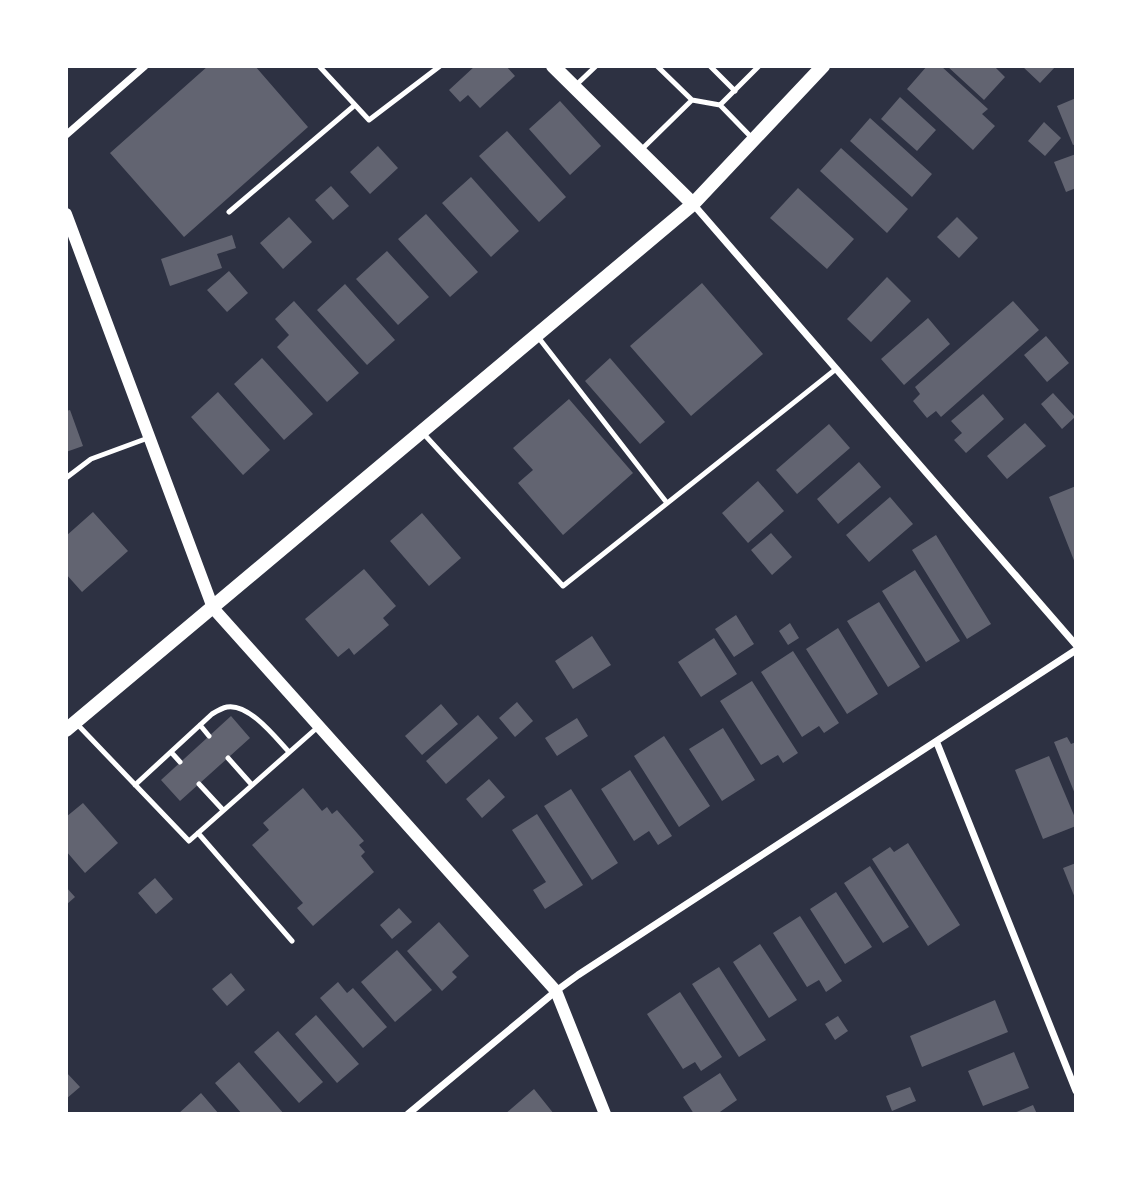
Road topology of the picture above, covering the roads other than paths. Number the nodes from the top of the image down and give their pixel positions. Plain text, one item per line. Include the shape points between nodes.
1 (145, 66) edge
2 (319, 66) edge
3 (440, 66) edge
4 (554, 66) edge
5 (596, 66) edge
6 (657, 66) edge
7 (710, 66) edge
8 (759, 66) edge
9 (823, 66) edge
10 (574, 87) junction
11 (735, 91) junction
12 (692, 100) junction
13 (355, 105) junction
14 (720, 105) junction
15 (66, 135) edge
16 (753, 139) junction
17 (639, 151) junction
18 (694, 204) junction
19 (229, 212) dead end
20 (66, 214) edge
21 (537, 335) junction
22 (836, 369) junction
23 (422, 432) junction
24 (149, 437) junction
25 (66, 478) edge
26 (667, 503) junction
27 (213, 608) junction
28 (1076, 645) edge
29 (1076, 650) edge
30 (200, 725) junction
31 (71, 726) edge
32 (319, 726) junction
33 (209, 736) dead end
34 (937, 743) junction
35 (171, 751) junction
36 (289, 752) junction
37 (229, 758) dead end
38 (180, 762) dead end
39 (199, 784) dead end
40 (135, 785) junction
41 (252, 785) junction
42 (223, 810) junction
43 (198, 833) junction
44 (292, 941) dead end
45 (556, 990) junction
46 (1076, 1091) edge
47 (408, 1114) edge
48 (605, 1114) edge

1 - 15 street
2 - 13 lane
3 - 13 lane via 369,120
4 - 10 main road
5 - 10 lane
6 - 12 lane
7 - 11 lane
8 - 11 lane
9 - 16 main road
10 - 17 main road
11 - 14 lane
12 - 14 lane
12 - 17 lane
13 - 19 lane
14 - 16 lane
16 - 18 main road
17 - 18 main road
18 - 21 main road
18 - 22 street
20 - 24 street
21 - 23 main road
21 - 26 lane
22 - 26 lane
22 - 28 street
23 - 26 lane via 563,586
23 - 27 main road
24 - 25 lane via 92,459
24 - 27 street
27 - 31 main road
27 - 32 street
29 - 34 street
30 - 33 lane
30 - 35 lane
30 - 36 lane via 218,710 236,706 258,720
31 - 40 lane
32 - 36 lane
32 - 45 street
34 - 45 street
34 - 46 street
35 - 38 lane
35 - 40 lane
36 - 41 lane
37 - 41 lane
39 - 42 lane
40 - 43 lane via 189,841
41 - 42 lane
42 - 43 lane
43 - 44 lane
45 - 47 street
45 - 48 street

